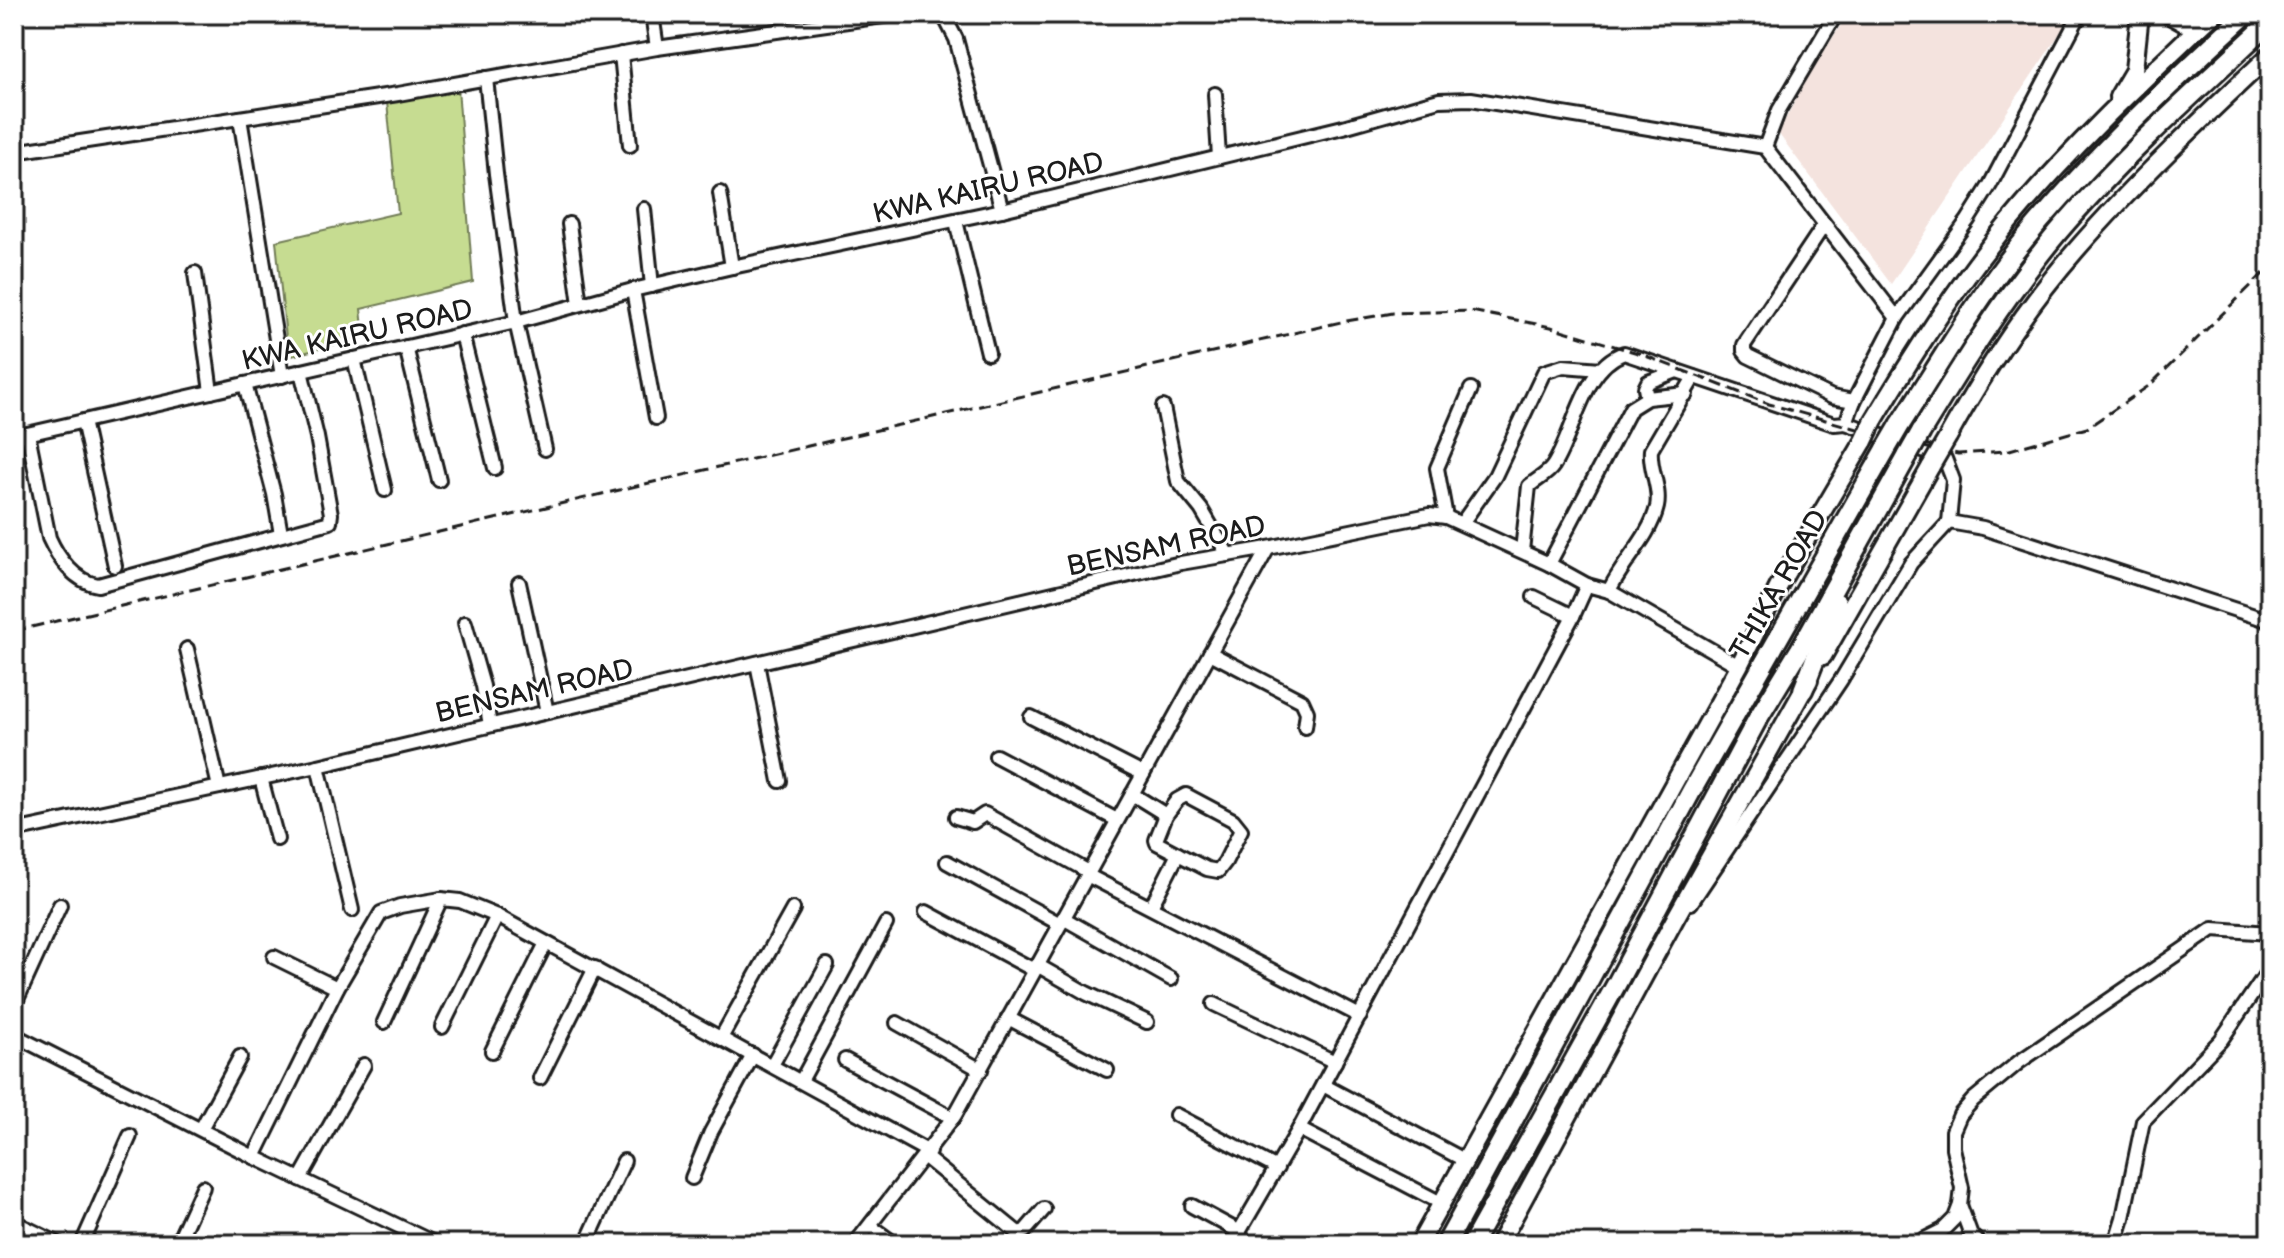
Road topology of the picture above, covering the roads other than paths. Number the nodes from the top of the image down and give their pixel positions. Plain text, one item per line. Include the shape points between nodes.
1 (652, 14) edge
2 (897, 14) edge
3 (943, 14) edge
4 (1836, 14) edge
5 (2080, 14) edge
6 (2140, 14) edge
7 (2168, 14) edge
8 (2246, 14) edge
9 (2207, 20) edge
10 (2270, 22) edge
11 (657, 48) junction
12 (621, 54) junction
13 (2270, 55) edge
14 (486, 78) junction
15 (1215, 94) dead end
16 (2110, 113) junction
17 (240, 118) junction
18 (630, 145) dead end
19 (1765, 147) junction
20 (14, 152) edge
21 (1219, 157) junction
22 (720, 193) dead end
23 (644, 209) dead end
24 (1002, 210) junction
25 (956, 221) junction
26 (569, 224) dead end
27 (1824, 225) junction
28 (732, 267) junction
29 (195, 273) dead end
30 (652, 286) junction
31 (633, 290) junction
32 (580, 304) junction
33 (1897, 318) junction
34 (516, 322) junction
35 (462, 334) junction
36 (406, 347) junction
37 (988, 353) dead end
38 (354, 359) junction
39 (1601, 369) junction
40 (301, 371) junction
41 (1677, 371) junction
42 (282, 376) junction
43 (1694, 377) junction
44 (245, 384) junction
45 (1471, 389) dead end
46 (211, 392) junction
47 (1686, 394) junction
48 (1647, 398) junction
49 (1854, 401) junction
50 (1163, 407) dead end
51 (656, 418) dead end
52 (83, 421) junction
53 (1846, 423) junction
54 (28, 434) junction
55 (14, 437) edge
56 (545, 449) dead end
57 (495, 468) dead end
58 (439, 480) dead end
59 (385, 490) dead end
60 (1446, 517) junction
61 (1949, 522) junction
62 (1462, 523) junction
63 (281, 534) junction
64 (1268, 548) junction
65 (1858, 548) junction
66 (1522, 551) junction
67 (1228, 555) junction
68 (1549, 564) junction
69 (115, 566) dead end
70 (519, 583) dead end
71 (1587, 585) junction
72 (1609, 591) junction
73 (1534, 597) dead end
74 (1573, 616) junction
75 (2270, 621) edge
76 (465, 623) dead end
77 (187, 649) dead end
78 (1210, 653) junction
79 (757, 663) junction
80 (1739, 666) junction
81 (1803, 690) junction
82 (547, 712) junction
83 (1031, 717) dead end
84 (490, 725) junction
85 (1305, 727) dead end
86 (996, 756) dead end
87 (318, 766) junction
88 (1143, 774) junction
89 (261, 778) junction
90 (780, 781) dead end
91 (219, 787) junction
92 (1132, 794) junction
93 (1166, 815) junction
94 (956, 817) dead end
95 (1117, 820) junction
96 (14, 831) edge
97 (277, 839) dead end
98 (1178, 854) junction
99 (947, 862) dead end
100 (1088, 873) junction
101 (441, 899) junction
102 (60, 905) dead end
103 (1151, 907) junction
104 (793, 909) dead end
105 (352, 910) dead end
106 (926, 912) dead end
107 (497, 916) junction
108 (1676, 917) junction
109 (1062, 921) junction
110 (886, 924) dead end
111 (2270, 933) edge
112 (546, 943) junction
113 (274, 957) dead end
114 (827, 965) dead end
115 (595, 968) junction
116 (1036, 968) junction
117 (2270, 968) edge
118 (1171, 979) dead end
119 (337, 988) junction
120 (1214, 1004) dead end
121 (14, 1006) edge
122 (1360, 1016) junction
123 (1008, 1018) junction
124 (384, 1022) dead end
125 (1147, 1022) dead end
126 (897, 1023) dead end
127 (442, 1027) dead end
128 (14, 1035) edge
129 (721, 1038) junction
130 (492, 1051) dead end
131 (753, 1055) junction
132 (240, 1057) dead end
133 (845, 1060) dead end
134 (1335, 1062) junction
135 (364, 1065) dead end
136 (772, 1065) junction
137 (981, 1070) junction
138 (1107, 1070) dead end
139 (540, 1078) dead end
140 (801, 1081) junction
141 (1323, 1085) junction
142 (1176, 1115) dead end
143 (953, 1118) junction
144 (201, 1129) junction
145 (1299, 1129) junction
146 (130, 1136) dead end
147 (927, 1154) junction
148 (254, 1157) junction
149 (624, 1161) dead end
150 (1466, 1161) junction
151 (1277, 1168) junction
152 (692, 1178) dead end
153 (300, 1179) junction
154 (203, 1187) dead end
155 (1441, 1203) junction
156 (1960, 1205) junction
157 (1192, 1206) dead end
158 (1044, 1209) dead end
159 (14, 1222) edge
160 (870, 1226) junction
161 (28, 1229) junction
162 (1240, 1232) junction
163 (20, 1244) edge
164 (59, 1244) edge
165 (82, 1244) edge
166 (177, 1244) edge
167 (436, 1244) edge
168 (586, 1244) edge
169 (855, 1244) edge
170 (895, 1244) edge
171 (1232, 1244) edge
172 (1419, 1244) edge
173 (1446, 1244) edge
174 (1472, 1244) edge
175 (1499, 1244) edge
176 (1915, 1244) edge
177 (1980, 1244) edge
178 (2115, 1244) edge

1 - 11 street
2 - 11 street
3 - 24 street via 956,39
4 - 19 street via 1779,110
5 - 33 street via 1990,185
6 - 16 main road via 2134,70
7 - 9 main road via 2184,23
8 - 173 highway, THIKA ROAD, bridge via 2084,172 2023,241 1980,301 1900,425 1692,790
9 - 16 main road, THIKA ROAD
10 - 65 highway, THIKA ROAD, bridge via 2105,180 2058,233 2009,296 1921,432
11 - 12 street
12 - 14 street
12 - 18 street
13 - 81 main road, bridge via 2073,253 2003,346
14 - 17 street
14 - 34 street
15 - 21 street
16 - 80 main road, THIKA ROAD, bridge via 1995,239 1924,340 1782,580
17 - 20 street
17 - 42 street
19 - 21 street, KWA KAIRU ROAD via 1449,99
19 - 27 street
21 - 24 street, KWA KAIRU ROAD
22 - 28 street
23 - 30 street
24 - 25 street, KWA KAIRU ROAD
25 - 28 street, KWA KAIRU ROAD
25 - 37 street
26 - 32 street
27 - 33 street
27 - 49 street via 1744,351 1832,397
28 - 30 street, KWA KAIRU ROAD
29 - 46 street
30 - 31 street, KWA KAIRU ROAD
31 - 32 street, KWA KAIRU ROAD
31 - 51 street
32 - 34 street, KWA KAIRU ROAD
33 - 49 street
34 - 35 street, KWA KAIRU ROAD
34 - 56 street
35 - 36 street, KWA KAIRU ROAD
35 - 57 street
36 - 38 street, KWA KAIRU ROAD
36 - 58 street
38 - 40 street, KWA KAIRU ROAD
38 - 59 street
39 - 41 street via 1624,353
39 - 62 street via 1563,366 1544,372 1495,476
39 - 66 street via 1553,466 1529,486
40 - 42 street, KWA KAIRU ROAD
40 - 63 street via 331,520
41 - 43 street
41 - 48 street via 1648,382
42 - 44 street, KWA KAIRU ROAD
43 - 47 street
43 - 53 street via 1834,424
44 - 46 street, KWA KAIRU ROAD
44 - 63 street
45 - 60 street via 1437,468
46 - 52 street, KWA KAIRU ROAD
47 - 48 street
47 - 72 street via 1651,450 1658,495 1653,517
48 - 68 street via 1631,408
49 - 53 street
50 - 67 street via 1178,481
52 - 54 street, KWA KAIRU ROAD
52 - 69 street
53 - 61 street via 1945,459 1953,480
54 - 55 street, KWA KAIRU ROAD
54 - 63 street via 49,538 88,584
60 - 62 street, BENSAM ROAD
60 - 64 street, BENSAM ROAD via 1429,515
61 - 75 street via 1983,528
61 - 108 street via 1911,563 1841,680 1693,901
62 - 66 street, BENSAM ROAD
64 - 67 street, BENSAM ROAD
64 - 78 street
65 - 81 highway
65 - 174 highway, THIKA ROAD via 1757,720
66 - 68 street, BENSAM ROAD
67 - 79 street, BENSAM ROAD
68 - 71 street, BENSAM ROAD
70 - 82 street
71 - 72 street, BENSAM ROAD
71 - 74 street
72 - 80 street, BENSAM ROAD
73 - 74 street
74 - 122 street
76 - 84 street
77 - 91 street
78 - 85 street via 1302,701
78 - 88 street
79 - 82 street, BENSAM ROAD
79 - 90 street
80 - 150 main road, THIKA ROAD
81 - 108 main road
82 - 84 street, BENSAM ROAD
83 - 88 street
84 - 87 street, BENSAM ROAD
86 - 95 street
87 - 89 street, BENSAM ROAD
87 - 105 street
88 - 92 street
89 - 91 street, BENSAM ROAD
89 - 97 street
91 - 96 street, BENSAM ROAD
92 - 93 street
92 - 95 street
93 - 98 street via 1156,840
93 - 98 street via 1186,795 1240,826 1218,871
94 - 100 street via 973,822 985,814
95 - 100 street
98 - 103 street
99 - 109 street
100 - 103 street
100 - 109 street
101 - 107 street
101 - 119 street via 381,913
101 - 124 street
102 - 121 street
103 - 122 street
104 - 129 street
106 - 116 street
107 - 112 street
107 - 127 street
108 - 175 main road
109 - 116 street
109 - 118 street
110 - 140 street
111 - 156 street via 2213,929 2019,1062 1973,1100 1953,1131
112 - 115 street
112 - 130 street
113 - 119 street
114 - 136 street
115 - 129 street
115 - 139 street
116 - 123 street
116 - 125 street
117 - 178 street via 2221,1040 2143,1121
119 - 148 street
120 - 134 street
122 - 134 street
123 - 137 street
123 - 138 street
126 - 137 street
128 - 144 street
129 - 131 street
131 - 136 street
131 - 152 street
132 - 144 street
133 - 143 street
134 - 141 street
135 - 153 street
136 - 140 street
137 - 143 street
140 - 147 street
141 - 145 street
141 - 150 street
142 - 151 street
143 - 147 street
144 - 148 street
145 - 151 street
145 - 155 street
146 - 165 street
147 - 158 street via 1018,1233
147 - 160 street
148 - 153 street
149 - 168 street
150 - 155 main road, THIKA ROAD
151 - 162 street
153 - 167 street
154 - 166 street
155 - 172 main road, THIKA ROAD
156 - 176 street via 1943,1230
156 - 177 street
157 - 162 street
159 - 161 street
160 - 169 street
160 - 170 street
161 - 163 street
161 - 164 street
162 - 171 street

